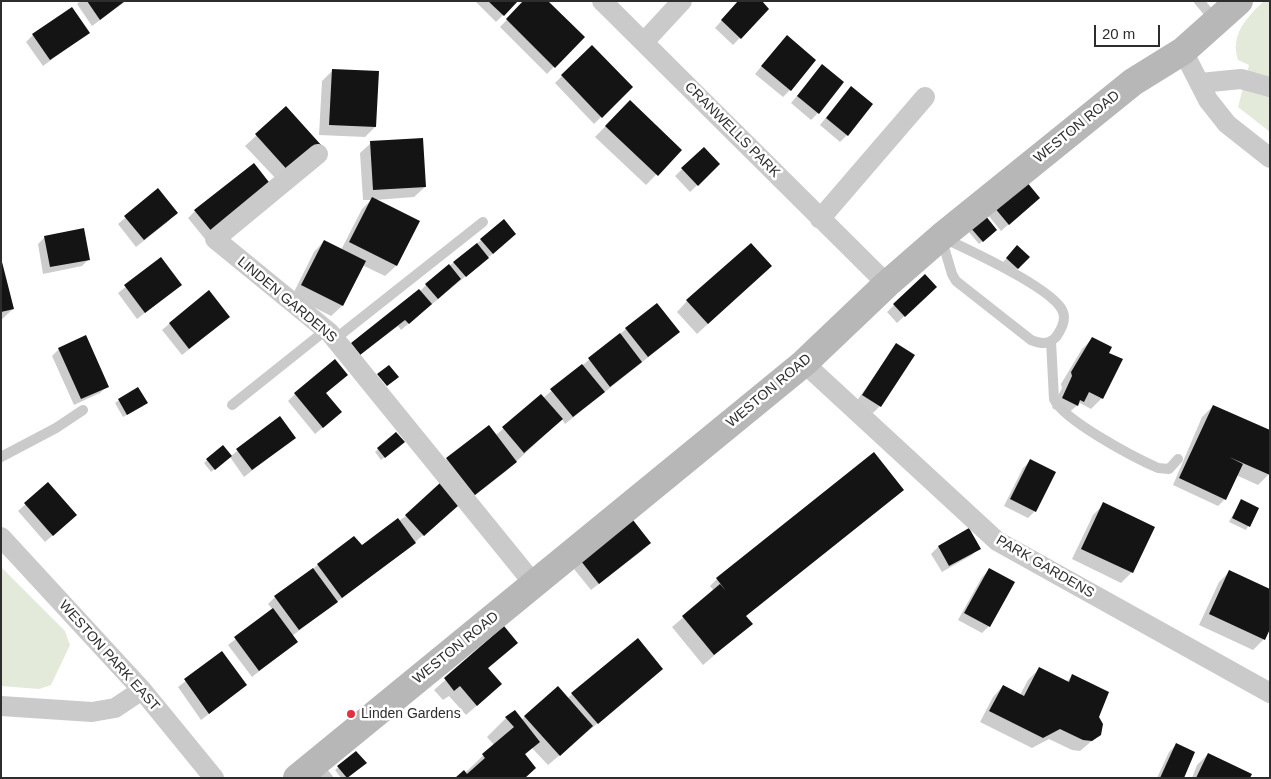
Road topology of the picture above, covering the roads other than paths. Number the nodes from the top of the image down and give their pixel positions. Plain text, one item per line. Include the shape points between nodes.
1 (602, 1) edge
2 (682, 1) edge
3 (1198, 1) edge
4 (1239, 1) edge
5 (1216, 22) junction
6 (644, 42) junction
7 (1183, 51) junction
8 (1200, 83) junction
9 (1270, 87) edge
10 (924, 97) dead end
11 (318, 154) dead end
12 (1270, 158) edge
13 (820, 219) junction
14 (483, 222) dead end
15 (941, 237) junction
16 (887, 284) junction
17 (331, 334) junction
18 (1051, 341) junction
19 (804, 363) junction
20 (232, 405) dead end
21 (83, 410) dead end
22 (1, 457) edge
23 (1178, 459) dead end
24 (1, 537) edge
25 (534, 584) junction
26 (142, 690) junction
27 (1270, 693) edge
28 (1, 706) edge
29 (313, 773) edge
30 (214, 778) edge

1 - 6 street, CRANWELLS PARK
2 - 6 street
3 - 5 lane
4 - 5 street, WESTON ROAD
5 - 7 street, WESTON ROAD
6 - 13 street, CRANWELLS PARK
7 - 8 street
7 - 15 street, WESTON ROAD via 1133,82
8 - 9 street via 1241,79
8 - 12 street via 1208,100 1227,124
10 - 13 street
11 - 17 street, LINDEN GARDENS via 215,239
13 - 16 street, CRANWELLS PARK
14 - 17 lane
15 - 16 street, WESTON ROAD
15 - 18 lane via 952,274 962,287 1031,340 1042,344
15 - 18 lane via 1012,272 1058,304 1064,323
16 - 19 street, WESTON ROAD
17 - 20 lane
17 - 25 street, LINDEN GARDENS
18 - 23 lane via 1057,407 1078,423 1158,468 1169,468
19 - 25 street, WESTON ROAD
19 - 27 street, PARK GARDENS via 997,540
21 - 22 lane
24 - 26 street, WESTON PARK EAST
25 - 29 street, WESTON ROAD
26 - 28 street via 115,708 92,712
26 - 30 street, WESTON PARK EAST

